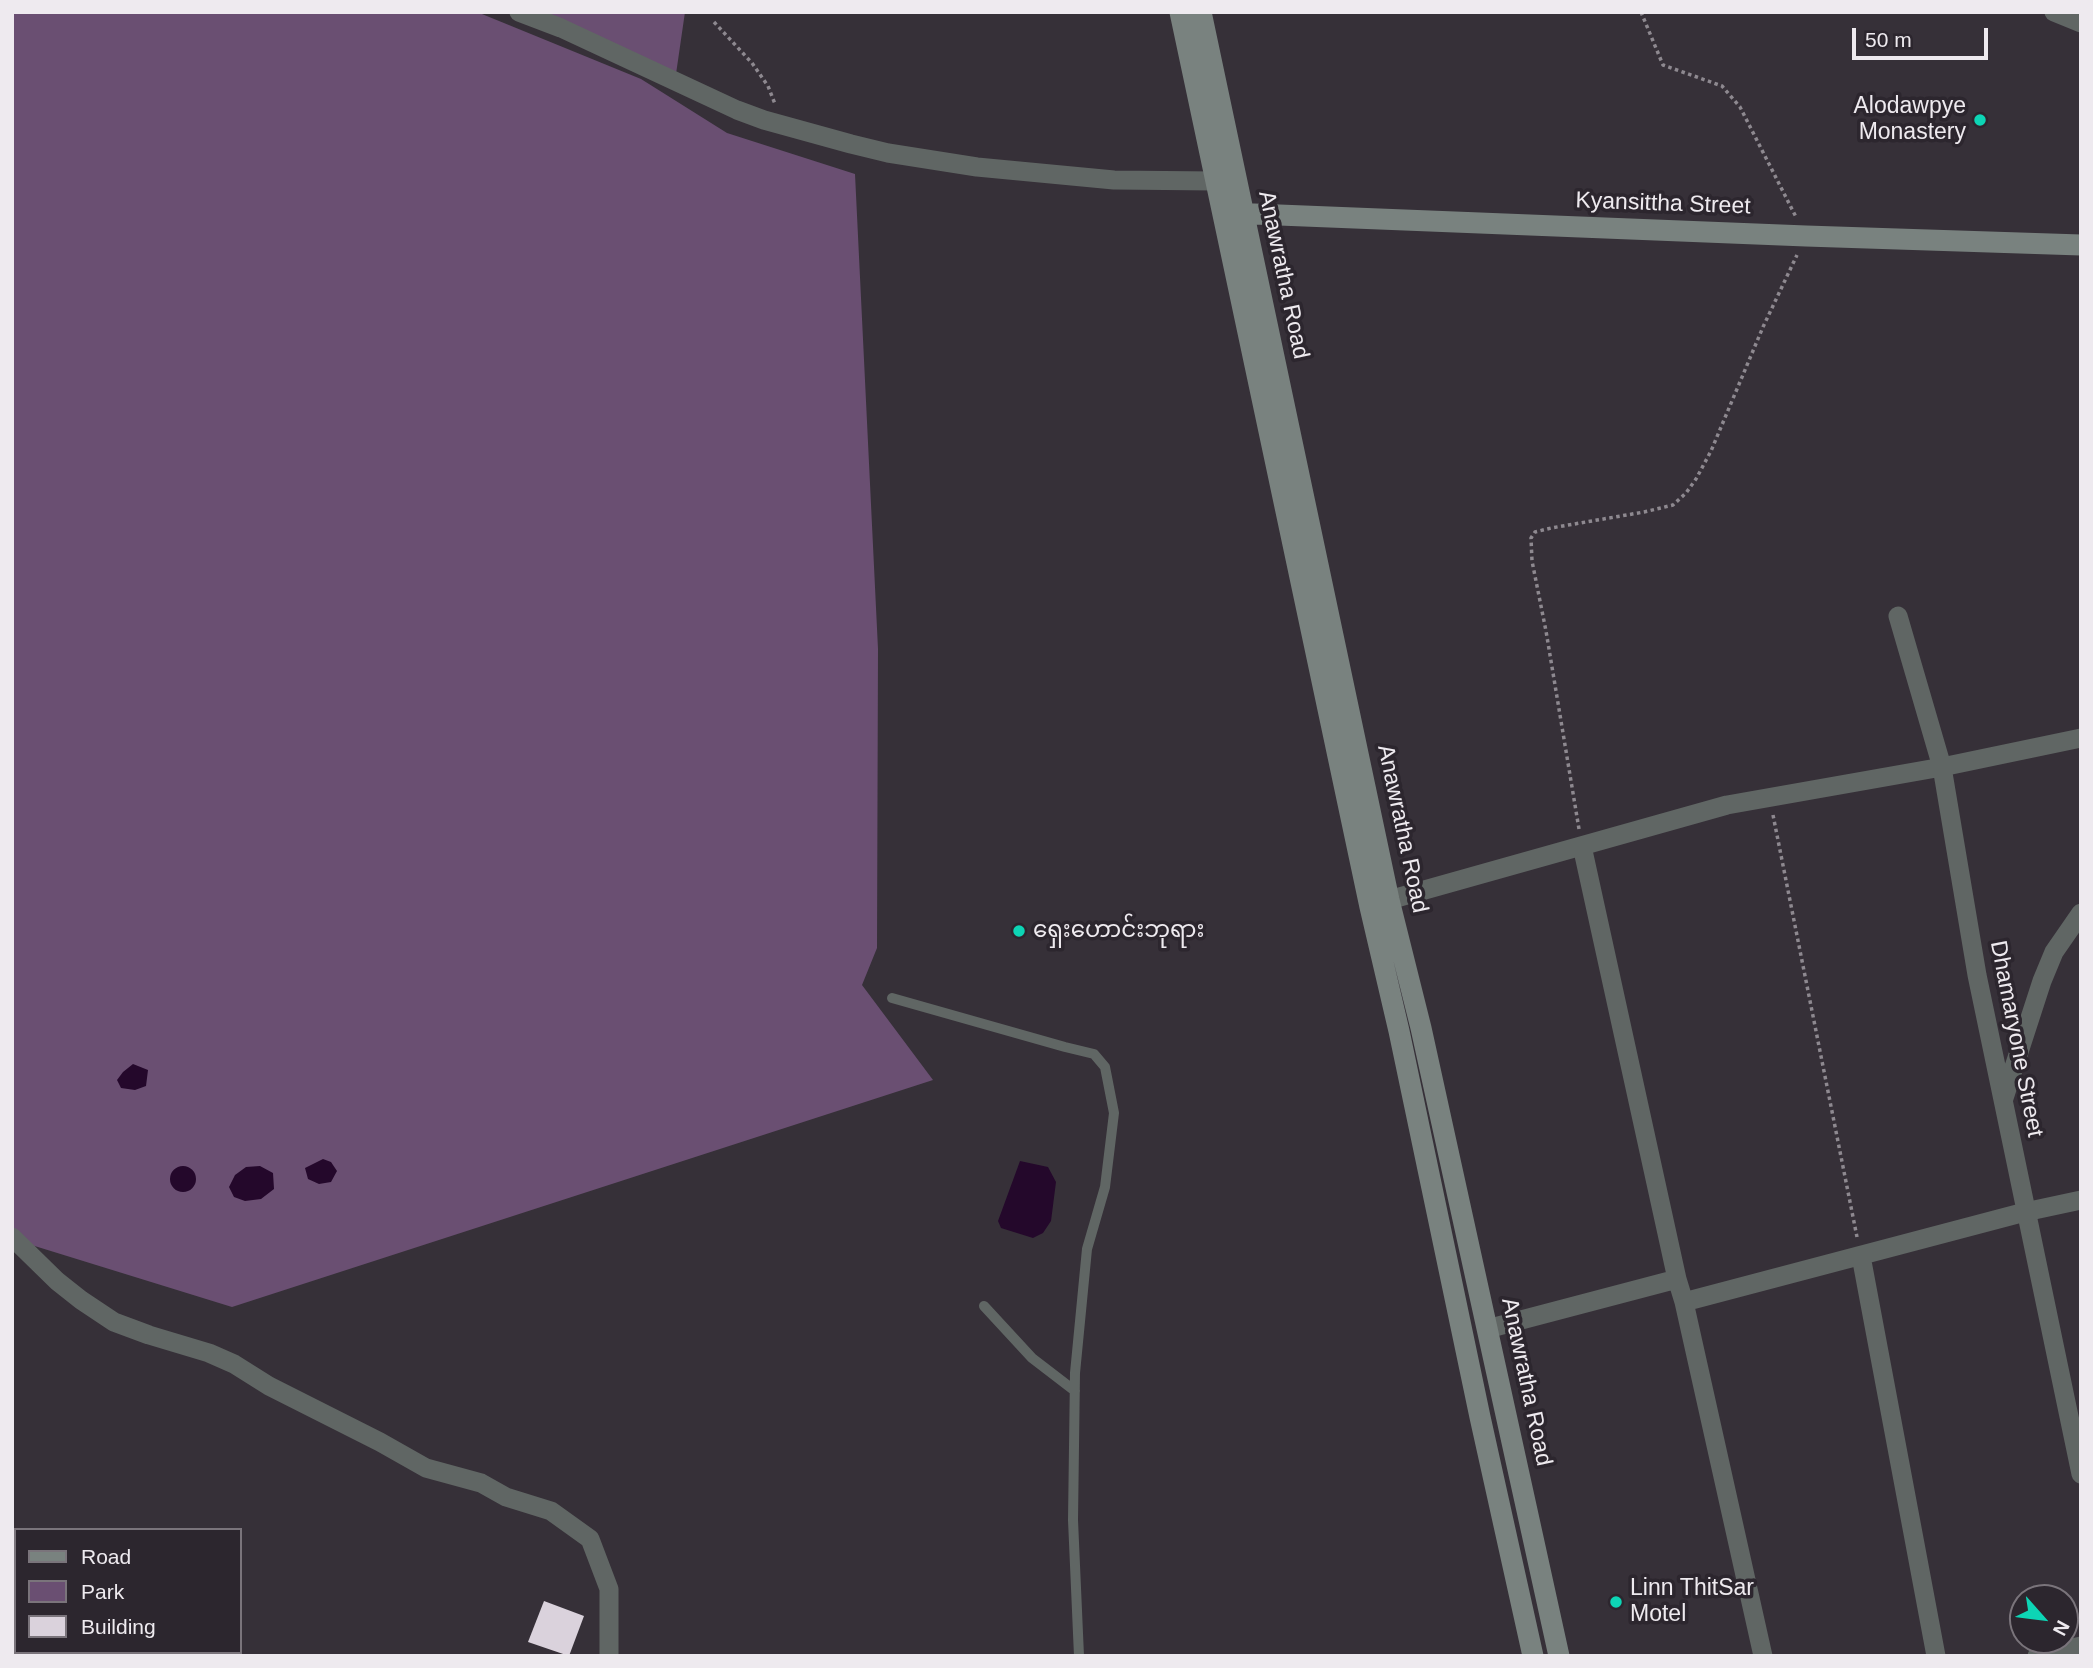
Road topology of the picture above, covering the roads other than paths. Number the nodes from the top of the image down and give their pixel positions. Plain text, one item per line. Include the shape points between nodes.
1 (519, 12) edge
2 (1180, 12) edge
3 (1201, 12) edge
4 (2054, 12) edge
5 (2081, 23) edge
6 (1215, 181) junction
7 (1233, 213) junction
8 (2081, 245) edge
9 (1898, 616) dead end
10 (2081, 738) edge
11 (1942, 766) junction
12 (1582, 846) junction
13 (1368, 851) junction
14 (1389, 900) junction
15 (2081, 913) edge
16 (892, 998) dead end
17 (1422, 1028) junction
18 (1399, 1031) junction
19 (2003, 1102) junction
20 (2081, 1200) edge
21 (1461, 1209) junction
22 (2025, 1212) junction
23 (1437, 1214) junction
24 (12, 1237) edge
25 (1861, 1256) junction
26 (1676, 1279) junction
27 (1684, 1302) junction
28 (984, 1306) dead end
29 (1487, 1329) junction
30 (1500, 1386) junction
31 (1075, 1391) junction
32 (1475, 1393) junction
33 (2081, 1474) edge
34 (2081, 1646) edge
35 (610, 1656) edge
36 (1079, 1656) edge
37 (1533, 1656) edge
38 (1559, 1656) edge
39 (1763, 1656) edge
40 (1936, 1656) edge
41 (2037, 1656) edge

1 - 6 street via 729,106 888,153 1114,180
2 - 6 main road, Anawratha Road
3 - 7 main road, Anawratha Road
4 - 5 street
6 - 7 main road, Anawratha Road
7 - 8 main road, Kyansittha Street
7 - 13 main road, Anawratha Road
9 - 11 street, Dhamaryone Street
10 - 11 street
11 - 12 street via 1769,797
11 - 19 street, Dhamaryone Street
12 - 14 street
12 - 26 street
13 - 14 main road, Anawratha Road
13 - 18 main road, Anawratha Road
14 - 17 main road, Anawratha Road
15 - 19 street via 2046,971
16 - 31 lane via 1094,1054 1105,1067 1114,1113 1105,1187 1087,1250
17 - 18 main road
17 - 21 main road, Anawratha Road
18 - 23 main road, Anawratha Road
19 - 22 street, Dhamaryone Street
20 - 22 street
21 - 23 main road
21 - 29 main road, Anawratha Road
22 - 25 street
22 - 33 street, Dhamaryone Street
23 - 32 main road, Anawratha Road
24 - 35 street via 57,1281 114,1322 234,1364 269,1387 426,1468 481,1483 506,1497 551,1511 590,1539 609,1589
25 - 27 street
25 - 40 street
26 - 27 street
26 - 29 street
27 - 39 street
28 - 31 lane via 1032,1358
29 - 30 main road, Anawratha Road
30 - 32 main road
30 - 38 main road, Anawratha Road
31 - 36 lane via 1073,1520
32 - 37 main road, Anawratha Road
34 - 41 street

